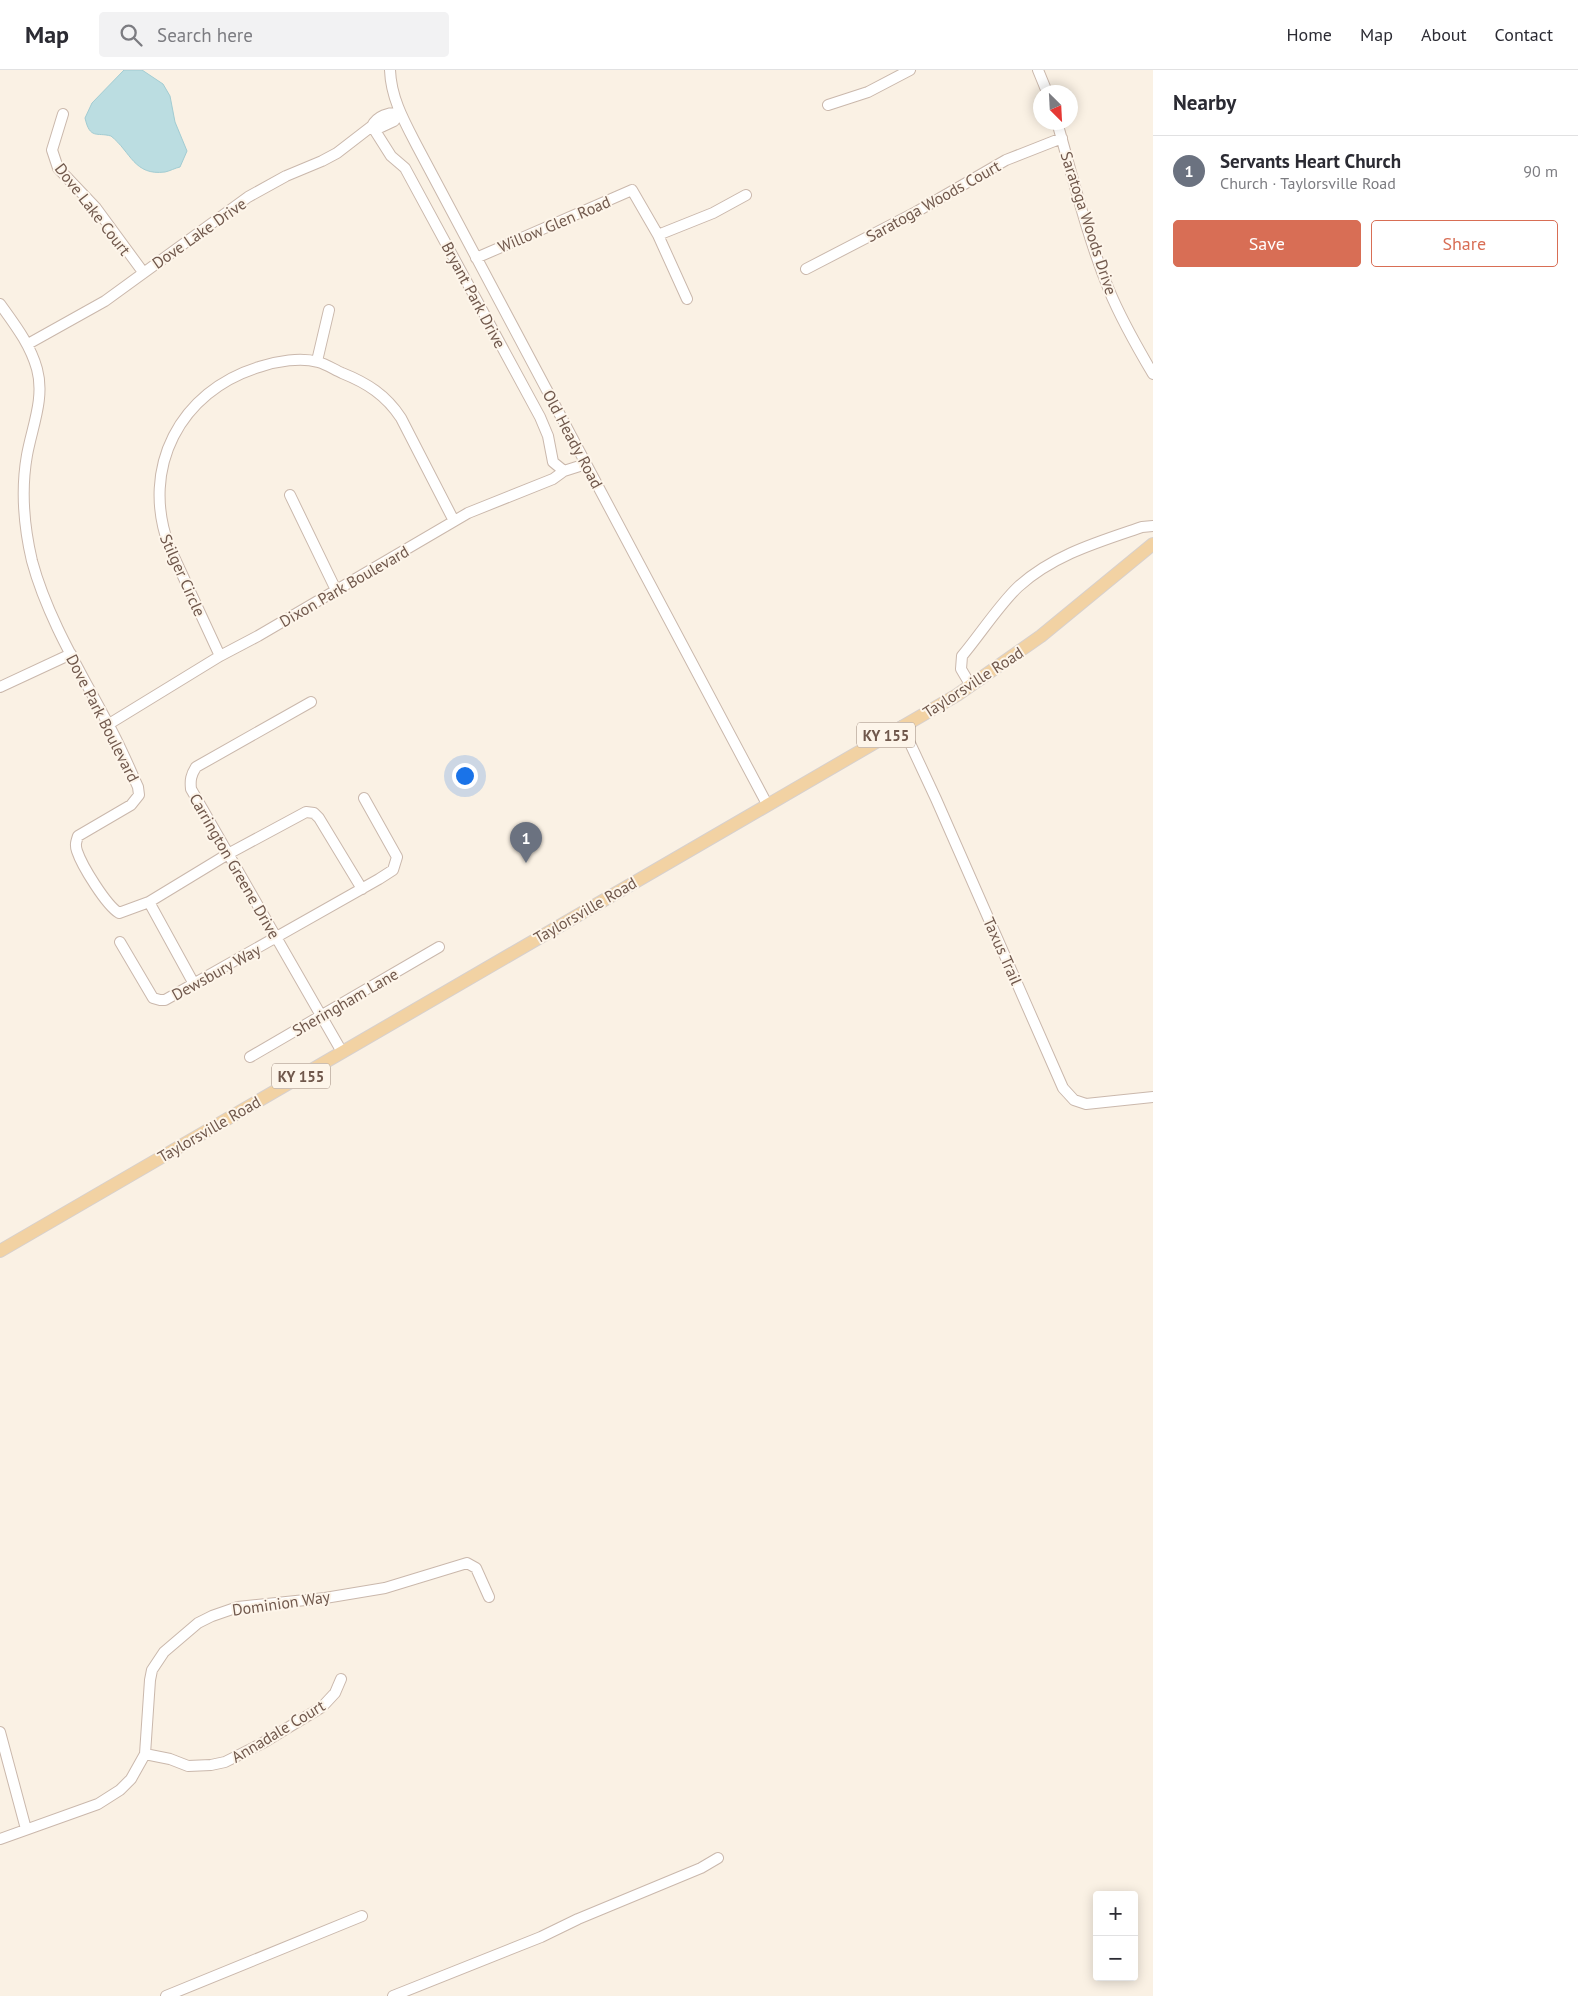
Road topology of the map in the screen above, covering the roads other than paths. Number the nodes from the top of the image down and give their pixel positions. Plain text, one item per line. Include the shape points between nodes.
1 (390, 70) edge
2 (910, 70) edge
3 (1038, 70) edge
4 (1044, 85) edge
5 (828, 105) dead end
6 (400, 113) junction
7 (64, 114) dead end
8 (372, 126) junction
9 (1060, 130) edge
10 (1062, 138) junction
11 (746, 195) dead end
12 (658, 235) junction
13 (476, 258) junction
14 (806, 269) dead end
15 (143, 272) junction
16 (687, 299) dead end
17 (0, 304) edge
18 (329, 310) dead end
19 (28, 344) junction
20 (317, 361) junction
21 (1153, 374) edge
22 (586, 464) junction
23 (564, 471) junction
24 (290, 495) dead end
25 (454, 521) junction
26 (1153, 526) edge
27 (1153, 544) edge
28 (336, 590) junction
29 (71, 654) junction
30 (220, 656) junction
31 (971, 686) junction
32 (0, 687) edge
33 (311, 702) dead end
34 (109, 724) junction
35 (902, 726) junction
36 (364, 798) dead end
37 (767, 804) junction
38 (228, 854) junction
39 (362, 889) junction
40 (149, 902) junction
41 (276, 938) junction
42 (120, 942) dead end
43 (440, 947) dead end
44 (194, 984) junction
45 (321, 1016) junction
46 (342, 1052) junction
47 (250, 1057) dead end
48 (1153, 1097) edge
49 (0, 1251) edge
50 (488, 1596) dead end
51 (341, 1679) dead end
52 (0, 1732) edge
53 (145, 1754) junction
54 (26, 1829) junction
55 (0, 1839) edge
56 (718, 1858) dead end
57 (362, 1916) dead end
58 (166, 1996) edge
59 (393, 1996) edge

1 - 6 street, Old Heady Road via 392,90
2 - 5 street via 868,92
3 - 4 street
6 - 8 street, Dove Lake Drive via 394,121 379,128
6 - 13 street, Old Heady Road
7 - 15 street, Dove Lake Court via 52,150 58,168 96,208
8 - 15 street, Dove Lake Drive via 337,153 248,197
8 - 23 street, Bryant Park Drive via 390,156 405,168 540,417 553,462
9 - 10 street, Saratoga Woods Drive
10 - 14 street, Saratoga Woods Court via 1006,160
10 - 21 street, Saratoga Woods Drive via 1109,291
11 - 12 street via 713,214
12 - 13 street, Willow Glen Road via 632,190
12 - 16 street
13 - 22 street, Old Heady Road
15 - 19 street, Dove Lake Drive via 105,301
17 - 19 street, Dove Park Boulevard
18 - 20 street
19 - 29 street, Dove Park Boulevard via 37,371 39,398 27,457 26,526 42,590
20 - 25 street, Stilger Circle via 365,383 391,403
20 - 30 street, Stilger Circle via 269,364 229,378 210,391 186,415 167,448 160,479 162,529
22 - 23 street, Dixon Park Boulevard
22 - 37 street, Old Heady Road
23 - 25 street, Dixon Park Boulevard
24 - 28 street
25 - 28 street, Dixon Park Boulevard
26 - 31 street via 1071,552 1020,585 962,656 961,669
27 - 31 main road, Taylorsville Road / KY 155 via 1041,636
28 - 30 street, Dixon Park Boulevard
29 - 32 street
29 - 34 street, Dove Park Boulevard
30 - 34 street, Dixon Park Boulevard
31 - 35 main road, Taylorsville Road / KY 155
33 - 38 street, Carrington Greene Drive via 202,764 191,774 191,789
34 - 40 street, Dove Park Boulevard via 139,795 131,806 78,836 75,843 77,852 110,908 119,913
35 - 37 main road, Taylorsville Road / KY 155
35 - 48 street, Taxus Trail via 1063,1088 1074,1100 1086,1104
36 - 39 street, Dewsbury Way via 397,858 393,870
37 - 46 main road, Taylorsville Road / KY 155
38 - 39 street, Dove Park Boulevard via 295,816 314,813
38 - 40 street, Dove Park Boulevard
38 - 41 street, Carrington Greene Drive
39 - 41 street, Dewsbury Way
40 - 44 street
41 - 44 street, Dewsbury Way
41 - 45 street, Carrington Greene Drive
42 - 44 street, Dewsbury Way via 153,998 165,1000
43 - 45 street, Sheringham Lane
45 - 46 street, Carrington Greene Drive
45 - 47 street, Sheringham Lane
46 - 49 main road, Taylorsville Road / KY 155
50 - 53 street, Dominion Way via 476,1568 467,1563 385,1588 238,1607 212,1616 169,1647 152,1670
51 - 53 street, Annadale Court via 335,1693 322,1708 225,1762 188,1766
52 - 54 street
53 - 54 street, Dominion Way via 131,1779 109,1798
54 - 55 street, Dominion Way
56 - 59 street via 547,1934
57 - 58 street

